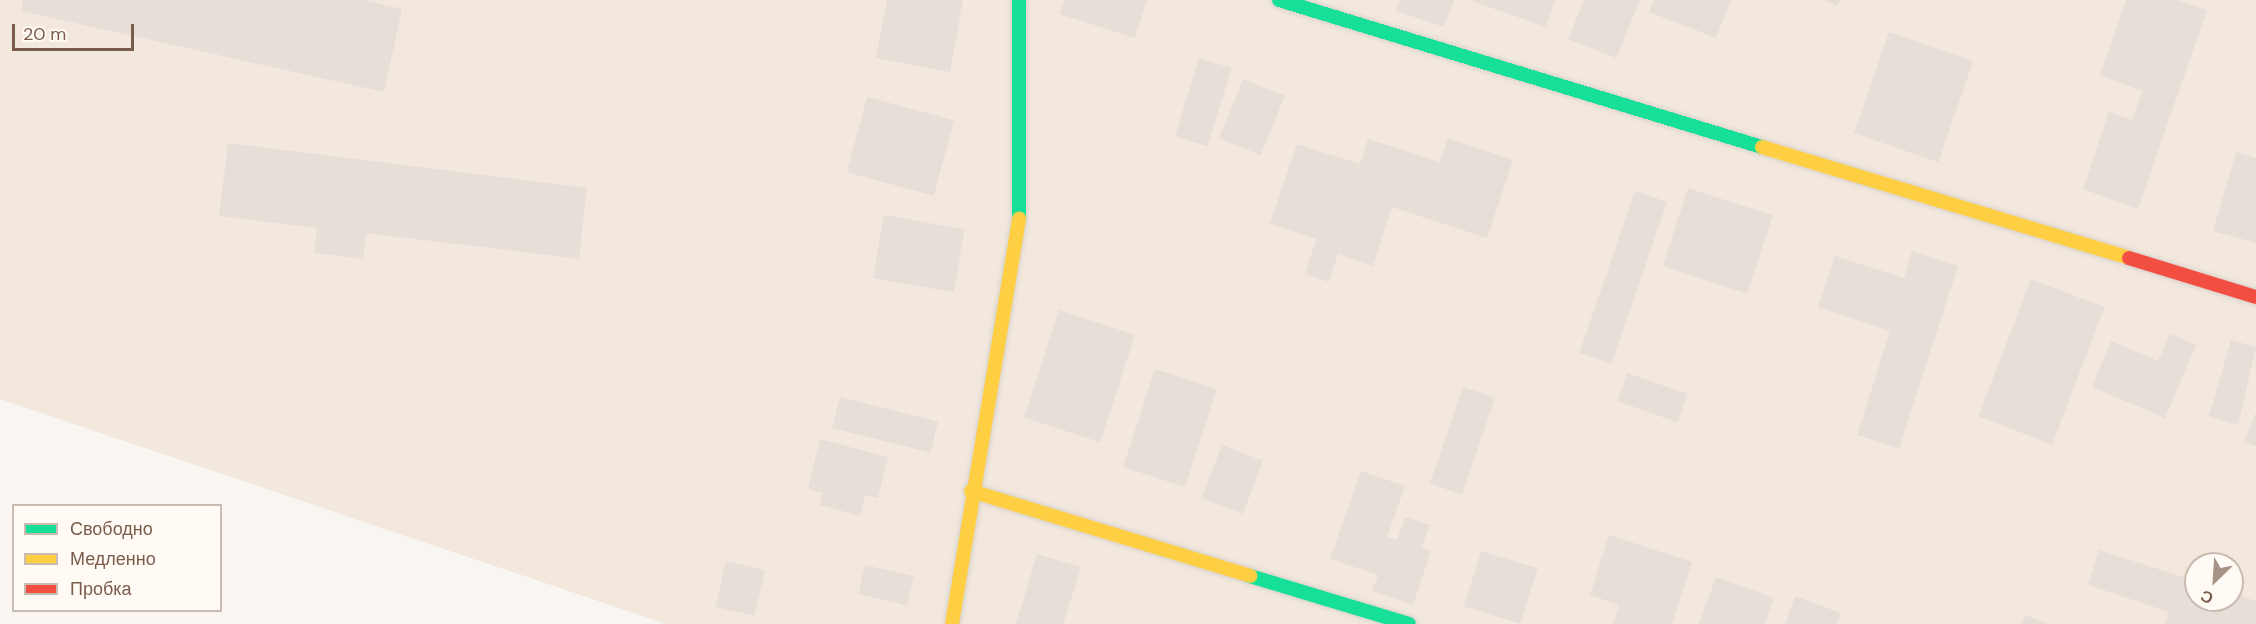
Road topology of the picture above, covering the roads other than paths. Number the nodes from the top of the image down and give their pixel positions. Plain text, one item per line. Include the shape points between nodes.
1 (1019, 0) edge
2 (1279, 0) edge
3 (2256, 297) edge
4 (972, 491) junction
5 (952, 624) edge
6 (1409, 624) edge

1 - 4 street via 1021,208
2 - 3 street
4 - 5 street
4 - 6 street

